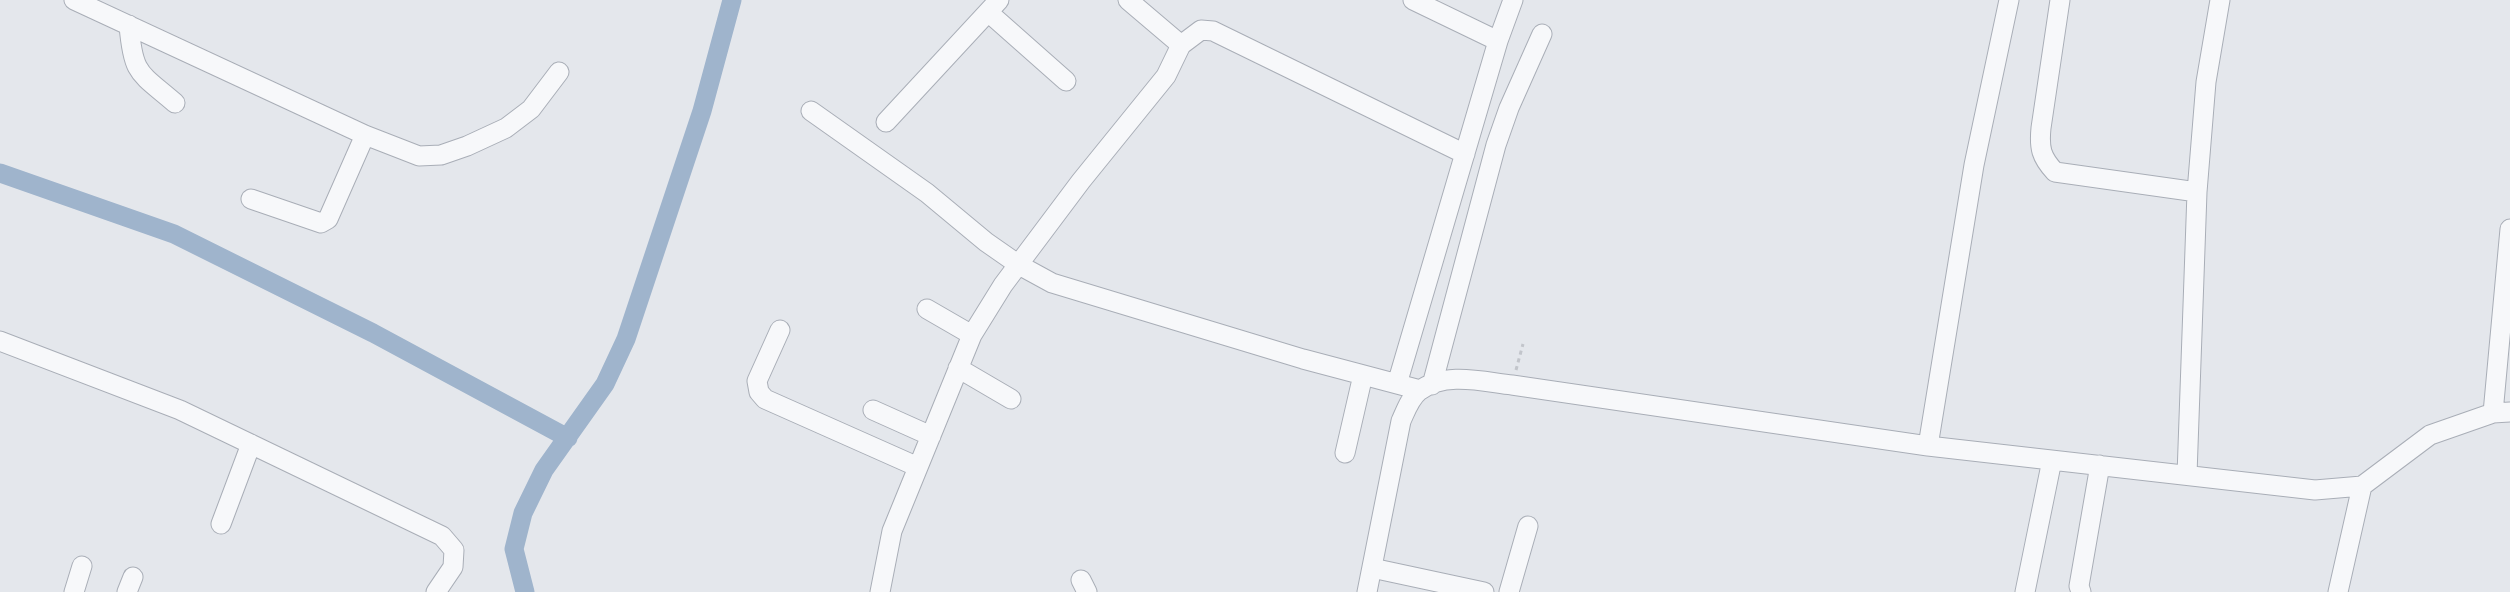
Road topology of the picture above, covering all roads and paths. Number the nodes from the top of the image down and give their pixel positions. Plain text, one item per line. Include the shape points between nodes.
1 (74, 0) edge
2 (1128, 0) edge
3 (1413, 0) edge
4 (1513, 0) edge
5 (2009, 0) edge
6 (2060, 0) edge
7 (2220, 0) edge
8 (994, 6) edge
9 (129, 25) junction
10 (1542, 34) dead end
11 (1498, 41) junction
12 (1181, 44) junction
13 (559, 72) dead end
14 (1066, 80) dead end
15 (175, 103) dead end
16 (811, 111) dead end
17 (886, 122) dead end
18 (365, 135) junction
19 (1465, 154) junction
20 (2197, 192) junction
21 (251, 198) dead end
22 (2510, 229) edge
23 (1020, 265) junction
24 (927, 309) dead end
25 (780, 330) dead end
26 (972, 335) junction
27 (0, 341) edge
28 (1522, 344) dead end
29 (958, 368) junction
30 (1363, 375) junction
31 (1397, 384) junction
32 (1512, 385) junction
33 (1426, 388) junction
34 (1011, 399) dead end
35 (873, 410) dead end
36 (2502, 412) edge
37 (932, 436) junction
38 (251, 444) junction
39 (1928, 446) junction
40 (1345, 453) dead end
41 (2052, 460) junction
42 (2100, 465) junction
43 (918, 467) junction
44 (2187, 475) junction
45 (2362, 486) junction
46 (221, 524) dead end
47 (1528, 526) dead end
48 (82, 566) dead end
49 (1372, 568) junction
50 (74, 592) edge
51 (436, 592) edge
52 (880, 592) edge
53 (1367, 592) edge
54 (1484, 592) edge
55 (1509, 592) edge
56 (2025, 592) edge
57 (2081, 592) edge
58 (2338, 592) edge

1 - 9 street
2 - 12 street
3 - 11 street
4 - 11 street
5 - 39 street via 1974,164
6 - 20 street via 2041,128 2044,160 2055,172
7 - 20 street via 2206,82
8 - 14 street
8 - 17 street
9 - 15 street via 136,68
9 - 18 street
10 - 33 street via 1496,145
11 - 19 street
12 - 19 street via 1200,30 1213,31
12 - 23 street via 1166,76
13 - 18 street via 531,109 506,128 441,155 419,156
16 - 23 street via 927,193 986,242
18 - 21 street via 328,219 321,223
19 - 31 street
20 - 44 street
22 - 36 street
23 - 26 street via 1003,285
23 - 30 street via 1052,283 1109,302
24 - 26 street
25 - 43 street via 757,381 759,392 765,398
26 - 29 street
27 - 38 street via 180,410
28 - 32 path
29 - 34 street
29 - 37 street
30 - 31 street
30 - 40 street
31 - 33 street
32 - 33 street via 1464,379
32 - 39 street
33 - 49 street via 1409,402 1401,421
35 - 37 street
36 - 45 street via 2430,435
37 - 43 street
38 - 46 street
38 - 51 street via 442,536 454,550 453,566
39 - 41 street
41 - 42 street
41 - 56 street
42 - 44 street
42 - 57 street via 2079,586
43 - 52 street via 892,530
44 - 45 street via 2315,490
45 - 58 street
47 - 55 street
48 - 50 street
49 - 53 street
49 - 54 street

